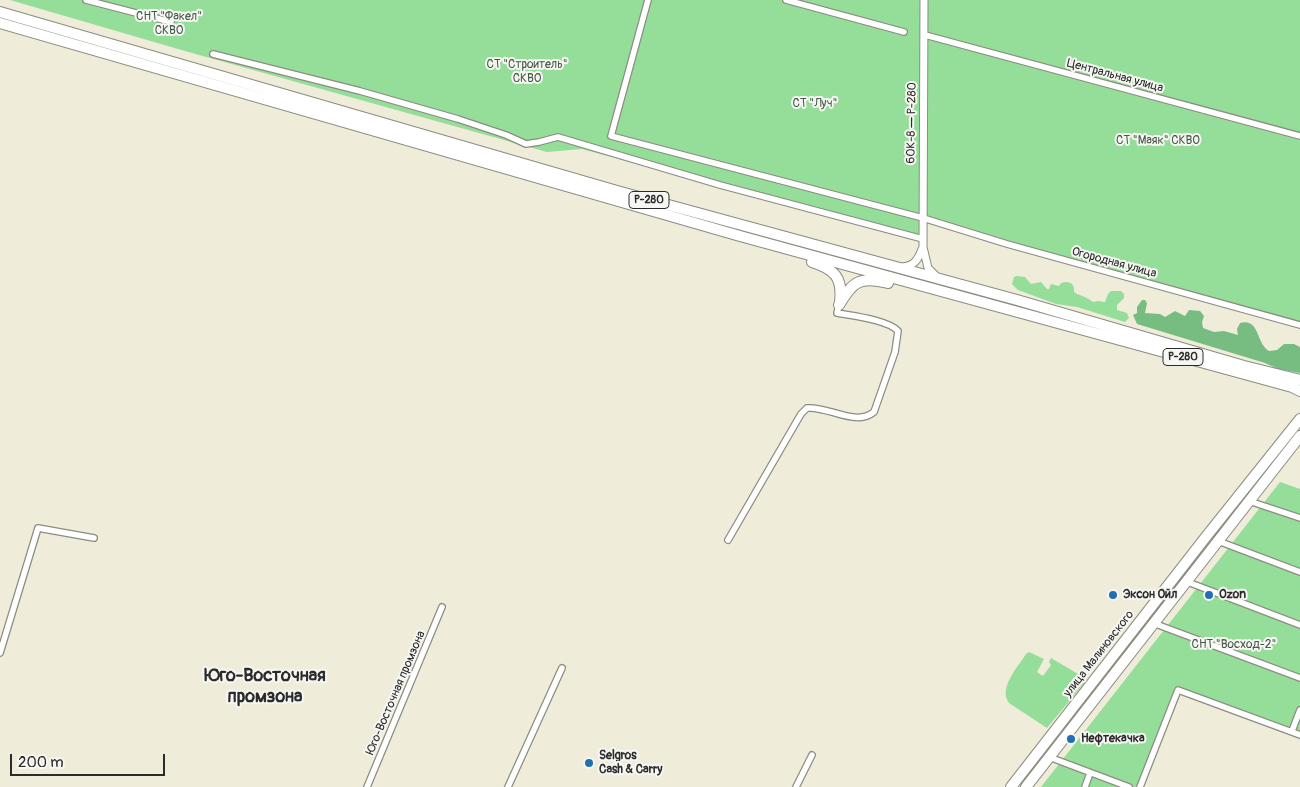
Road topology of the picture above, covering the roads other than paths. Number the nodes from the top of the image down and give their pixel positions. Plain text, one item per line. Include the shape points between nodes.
1 (86, 0) edge
2 (648, 0) edge
3 (786, 0) edge
4 (924, 0) edge
5 (0, 12) edge
6 (0, 22) edge
7 (171, 22) dead end
8 (904, 32) dead end
9 (925, 34) junction
10 (213, 54) dead end
11 (1300, 136) edge
12 (923, 218) junction
13 (781, 243) junction
14 (923, 243) junction
15 (897, 268) junction
16 (941, 280) junction
17 (929, 287) junction
18 (839, 305) junction
19 (1016, 305) junction
20 (1300, 325) edge
21 (1300, 380) edge
22 (1300, 391) edge
23 (1300, 419) edge
24 (1300, 436) edge
25 (1249, 501) junction
26 (1300, 518) edge
27 (94, 538) dead end
28 (728, 540) dead end
29 (1218, 541) junction
30 (1300, 572) edge
31 (1186, 581) junction
32 (442, 607) dead end
33 (1153, 623) junction
34 (1300, 625) edge
35 (0, 653) edge
36 (562, 668) dead end
37 (1300, 678) edge
38 (1300, 710) edge
39 (1292, 731) junction
40 (1300, 735) edge
41 (812, 755) dead end
42 (1048, 757) junction
43 (1090, 772) junction
44 (368, 787) edge
45 (508, 787) edge
46 (796, 787) edge
47 (1011, 787) edge
48 (1026, 787) edge
49 (1084, 787) edge
50 (1129, 787) edge
51 (1140, 787) edge

1 - 7 street
2 - 12 street, Огородная улица via 611,136
3 - 8 street
4 - 9 street, 60К-8 — Р-280
5 - 13 highway, Р-280 via 617,191
6 - 13 highway, Р-280
9 - 11 street, Центральная улица
9 - 12 street, 60К-8 — Р-280
10 - 14 street via 458,119 526,144 558,137
12 - 14 street, 60К-8 — Р-280
12 - 20 street, Огородная улица
13 - 15 highway, Р-280
13 - 17 highway, Р-280
13 - 18 highway via 779,253 824,266 836,274 841,295
14 - 15 street via 914,264
14 - 16 street, 60К-8 — Р-280 via 928,268
15 - 16 highway, Р-280
16 - 19 highway, Р-280
17 - 18 highway via 918,291 870,279 862,280 854,283
17 - 19 highway, Р-280
18 - 28 street via 837,313 886,324 898,331 895,352 874,412 854,418 820,408 807,408
19 - 21 highway, Р-280
19 - 22 highway, Р-280
23 - 47 highway, улица Малиновского
24 - 25 highway, улица Малиновского
25 - 26 street
25 - 29 highway, улица Малиновского
27 - 35 street via 38,528
29 - 30 street
29 - 31 highway, улица Малиновского
31 - 33 highway, улица Малиновского
31 - 34 street
32 - 44 street, Юго-Восточная промзона
33 - 37 street
33 - 42 highway, улица Малиновского
36 - 45 street
38 - 39 street
39 - 40 street
39 - 51 street via 1178,690
41 - 46 street
42 - 43 street
42 - 48 highway, улица Малиновского
43 - 49 street
43 - 50 street

